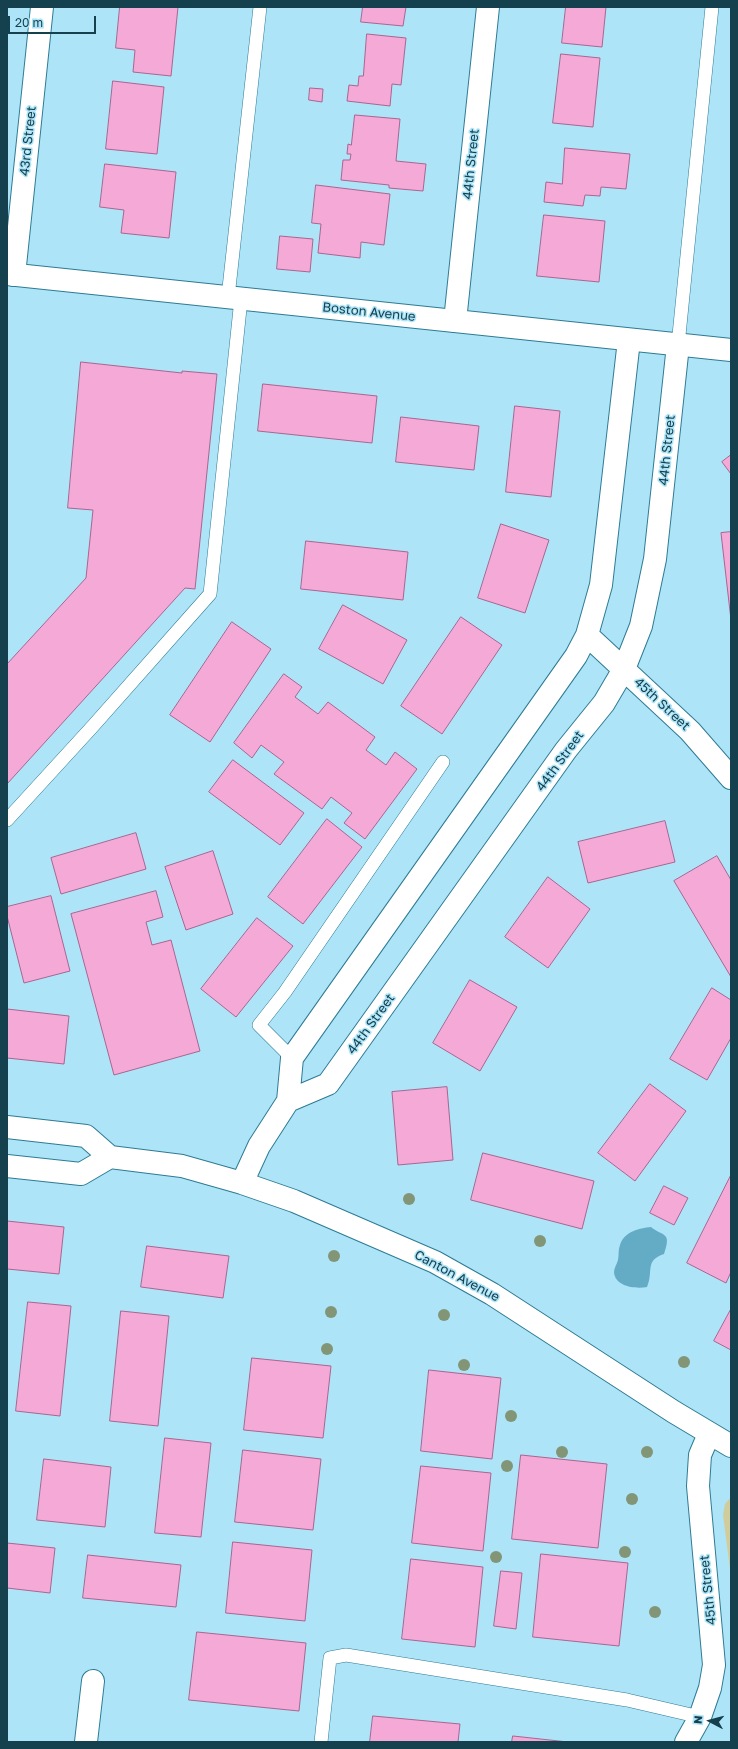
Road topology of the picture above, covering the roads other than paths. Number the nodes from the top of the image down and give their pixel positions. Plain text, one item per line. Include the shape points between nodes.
1 (42, 7) edge
2 (260, 7) edge
3 (488, 7) edge
4 (712, 7) edge
5 (10, 274) edge
6 (234, 298) junction
7 (455, 321) junction
8 (628, 340) junction
9 (678, 345) junction
10 (731, 350) edge
11 (587, 635) junction
12 (624, 669) junction
13 (443, 762) dead end
14 (731, 778) edge
15 (7, 820) edge
16 (292, 1058) junction
17 (288, 1101) junction
18 (7, 1127) edge
19 (110, 1157) junction
20 (7, 1166) edge
21 (242, 1183) junction
22 (709, 1434) junction
23 (731, 1446) edge
24 (723, 1665) edge
25 (92, 1680) dead end
26 (700, 1717) junction
27 (86, 1742) edge
28 (321, 1742) edge
29 (686, 1742) edge

1 - 5 street, 43rd Street
2 - 6 lane
3 - 7 street, 44th Street
4 - 9 lane
5 - 6 street, Boston Avenue
6 - 7 street, Boston Avenue
6 - 15 lane via 210,594
7 - 8 street, Boston Avenue
8 - 9 street, Boston Avenue
8 - 11 street via 608,538 601,585
9 - 10 street, Boston Avenue
9 - 12 street, 44th Street via 655,559 641,626
11 - 12 street, 45th Street
11 - 16 street via 576,656
12 - 14 street, 45th Street via 690,731
12 - 17 street, 44th Street via 604,703 562,757 328,1084
13 - 16 lane via 285,992 259,1025
16 - 17 street
17 - 21 street via 259,1146
18 - 19 street via 86,1136
19 - 20 street via 81,1174
19 - 21 street, Canton Avenue via 182,1166
21 - 22 street, Canton Avenue via 294,1201 435,1262 498,1298
22 - 23 street, Canton Avenue
22 - 24 street, 45th Street via 700,1455 698,1486
24 - 26 street, 45th Street via 710,1688
25 - 27 street
26 - 28 lane via 627,1700 346,1655 330,1658
26 - 29 street, 45th Street

